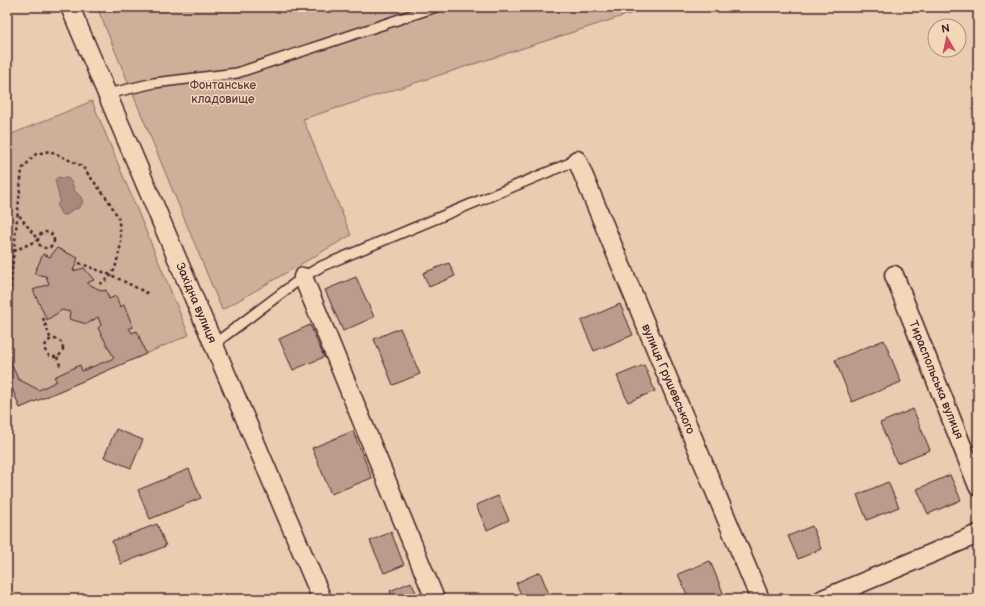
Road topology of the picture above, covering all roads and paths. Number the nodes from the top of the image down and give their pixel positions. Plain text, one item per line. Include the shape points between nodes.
1 (70, 7) edge
2 (436, 7) edge
3 (108, 94) junction
4 (577, 160) joint
5 (17, 214) junction
6 (38, 240) junction
7 (14, 251) junction
8 (79, 263) dead end
9 (110, 275) junction
10 (894, 275) dead end
11 (302, 277) junction
12 (99, 285) dead end
13 (150, 294) dead end
14 (9, 300) dead end
15 (43, 318) dead end
16 (51, 340) junction
17 (214, 344) junction
18 (57, 357) junction
19 (61, 368) dead end
20 (978, 486) edge
21 (978, 534) edge
22 (322, 599) edge
23 (435, 599) edge
24 (760, 599) edge
25 (823, 599) edge

1 - 3 street, Західна вулиця
2 - 3 lane via 237,73 154,83
3 - 17 street, Західна вулиця
4 - 11 lane via 322,266
4 - 24 street, вулиця Грушевського
5 - 6 path
5 - 7 path
5 - 9 path via 22,169 36,154 50,151 82,166 118,217 121,244 115,269
6 - 6 path via 43,232 48,232 55,241 50,248 46,248 42,247
6 - 7 path
7 - 14 path
8 - 9 path
9 - 12 path
9 - 13 path
10 - 20 street, Тираспольська вулиця
11 - 17 lane
11 - 23 street
15 - 16 path
16 - 18 path via 46,346 46,351 48,355
16 - 18 path via 56,339 62,344 63,349
17 - 22 street, Західна вулиця
18 - 19 path
21 - 25 street

